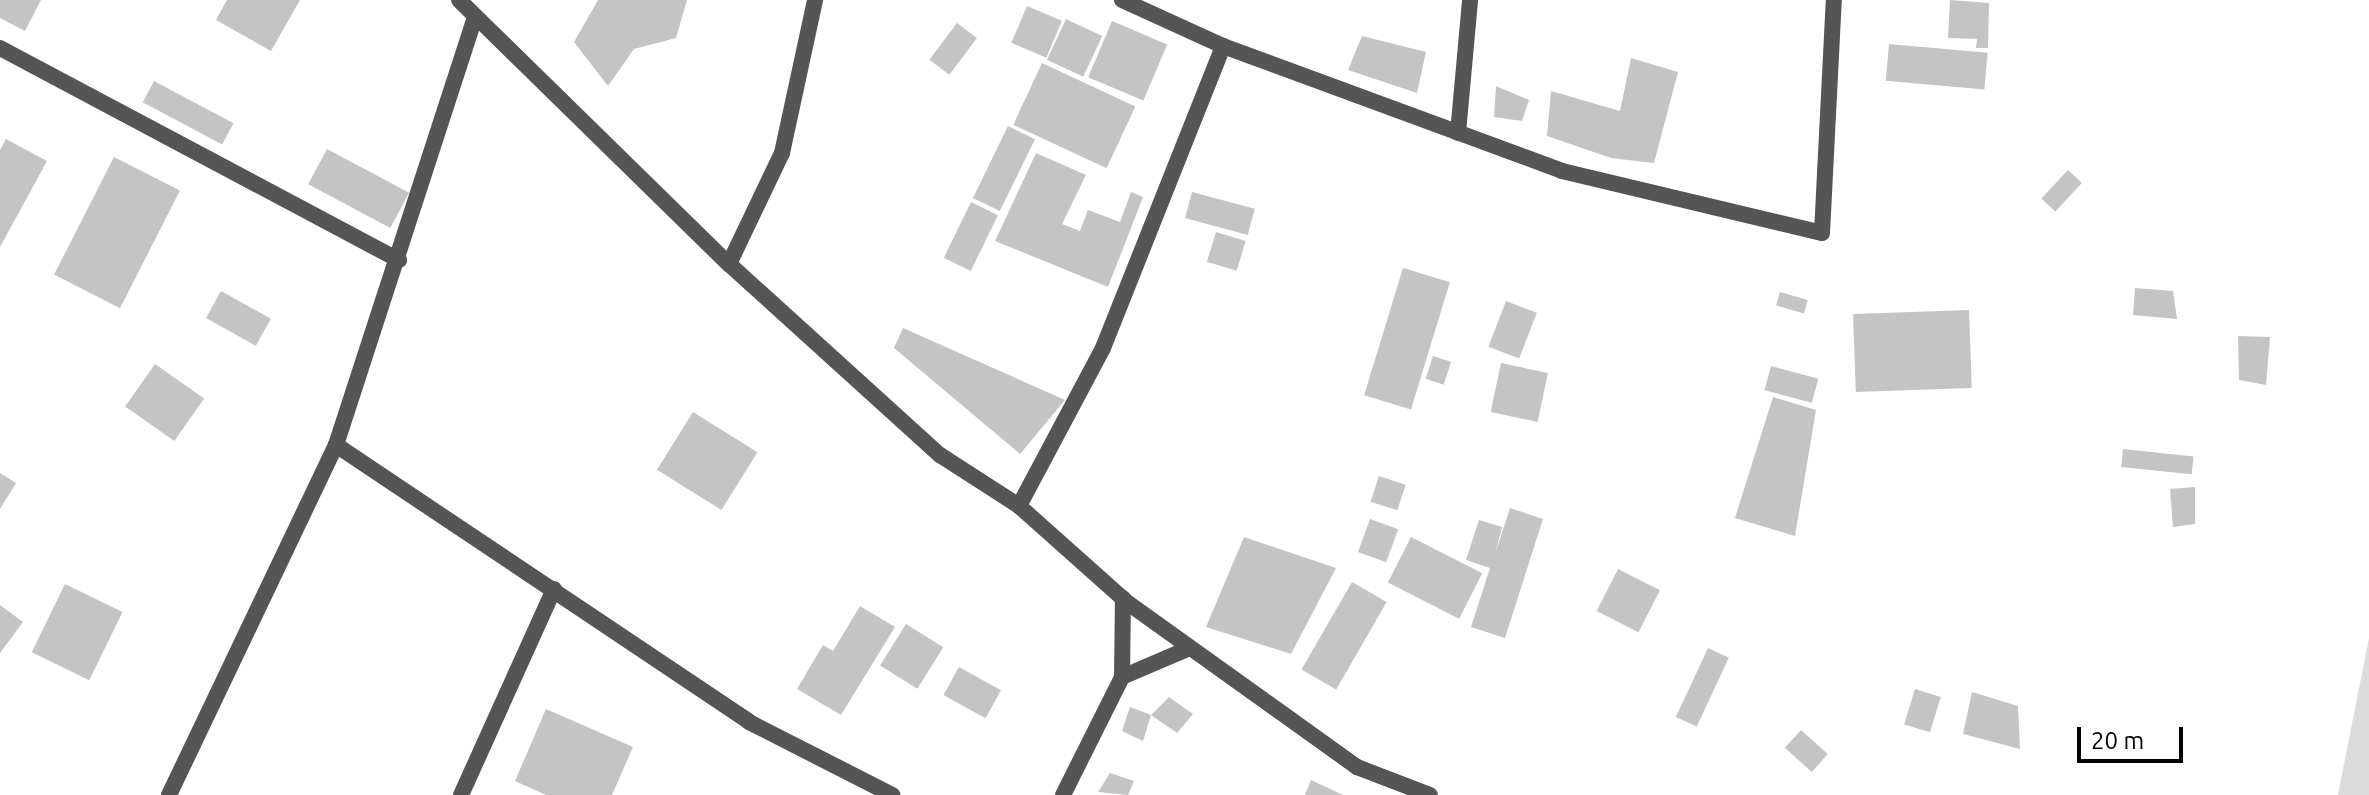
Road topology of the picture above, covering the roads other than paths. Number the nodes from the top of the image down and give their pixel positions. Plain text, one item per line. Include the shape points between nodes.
1 (459, 0) edge
2 (815, 0) edge
3 (1122, 0) edge
4 (1470, 0) edge
5 (1834, 0) edge
6 (475, 17) junction
7 (1223, 46) junction
8 (0, 48) edge
9 (1458, 133) junction
10 (399, 260) junction
11 (729, 264) junction
12 (336, 445) junction
13 (1019, 506) junction
14 (554, 589) junction
15 (1123, 598) junction
16 (1190, 648) junction
17 (1122, 677) junction
18 (1403, 791) edge
19 (169, 795) edge
20 (461, 795) edge
21 (892, 795) edge
22 (1063, 795) edge
23 (1430, 795) edge

1 - 6 street
2 - 11 street via 782,153
3 - 7 street
4 - 9 street
5 - 9 street via 1822,233 1562,171
6 - 10 street
6 - 11 street
7 - 9 street
7 - 13 street via 1103,348
8 - 10 street
10 - 12 street
11 - 13 street via 940,455
12 - 14 street
12 - 19 street
13 - 15 street
14 - 20 street
14 - 21 street via 749,722
15 - 16 street
15 - 17 street
16 - 17 street
16 - 18 street via 1357,767
17 - 22 street
18 - 23 street

